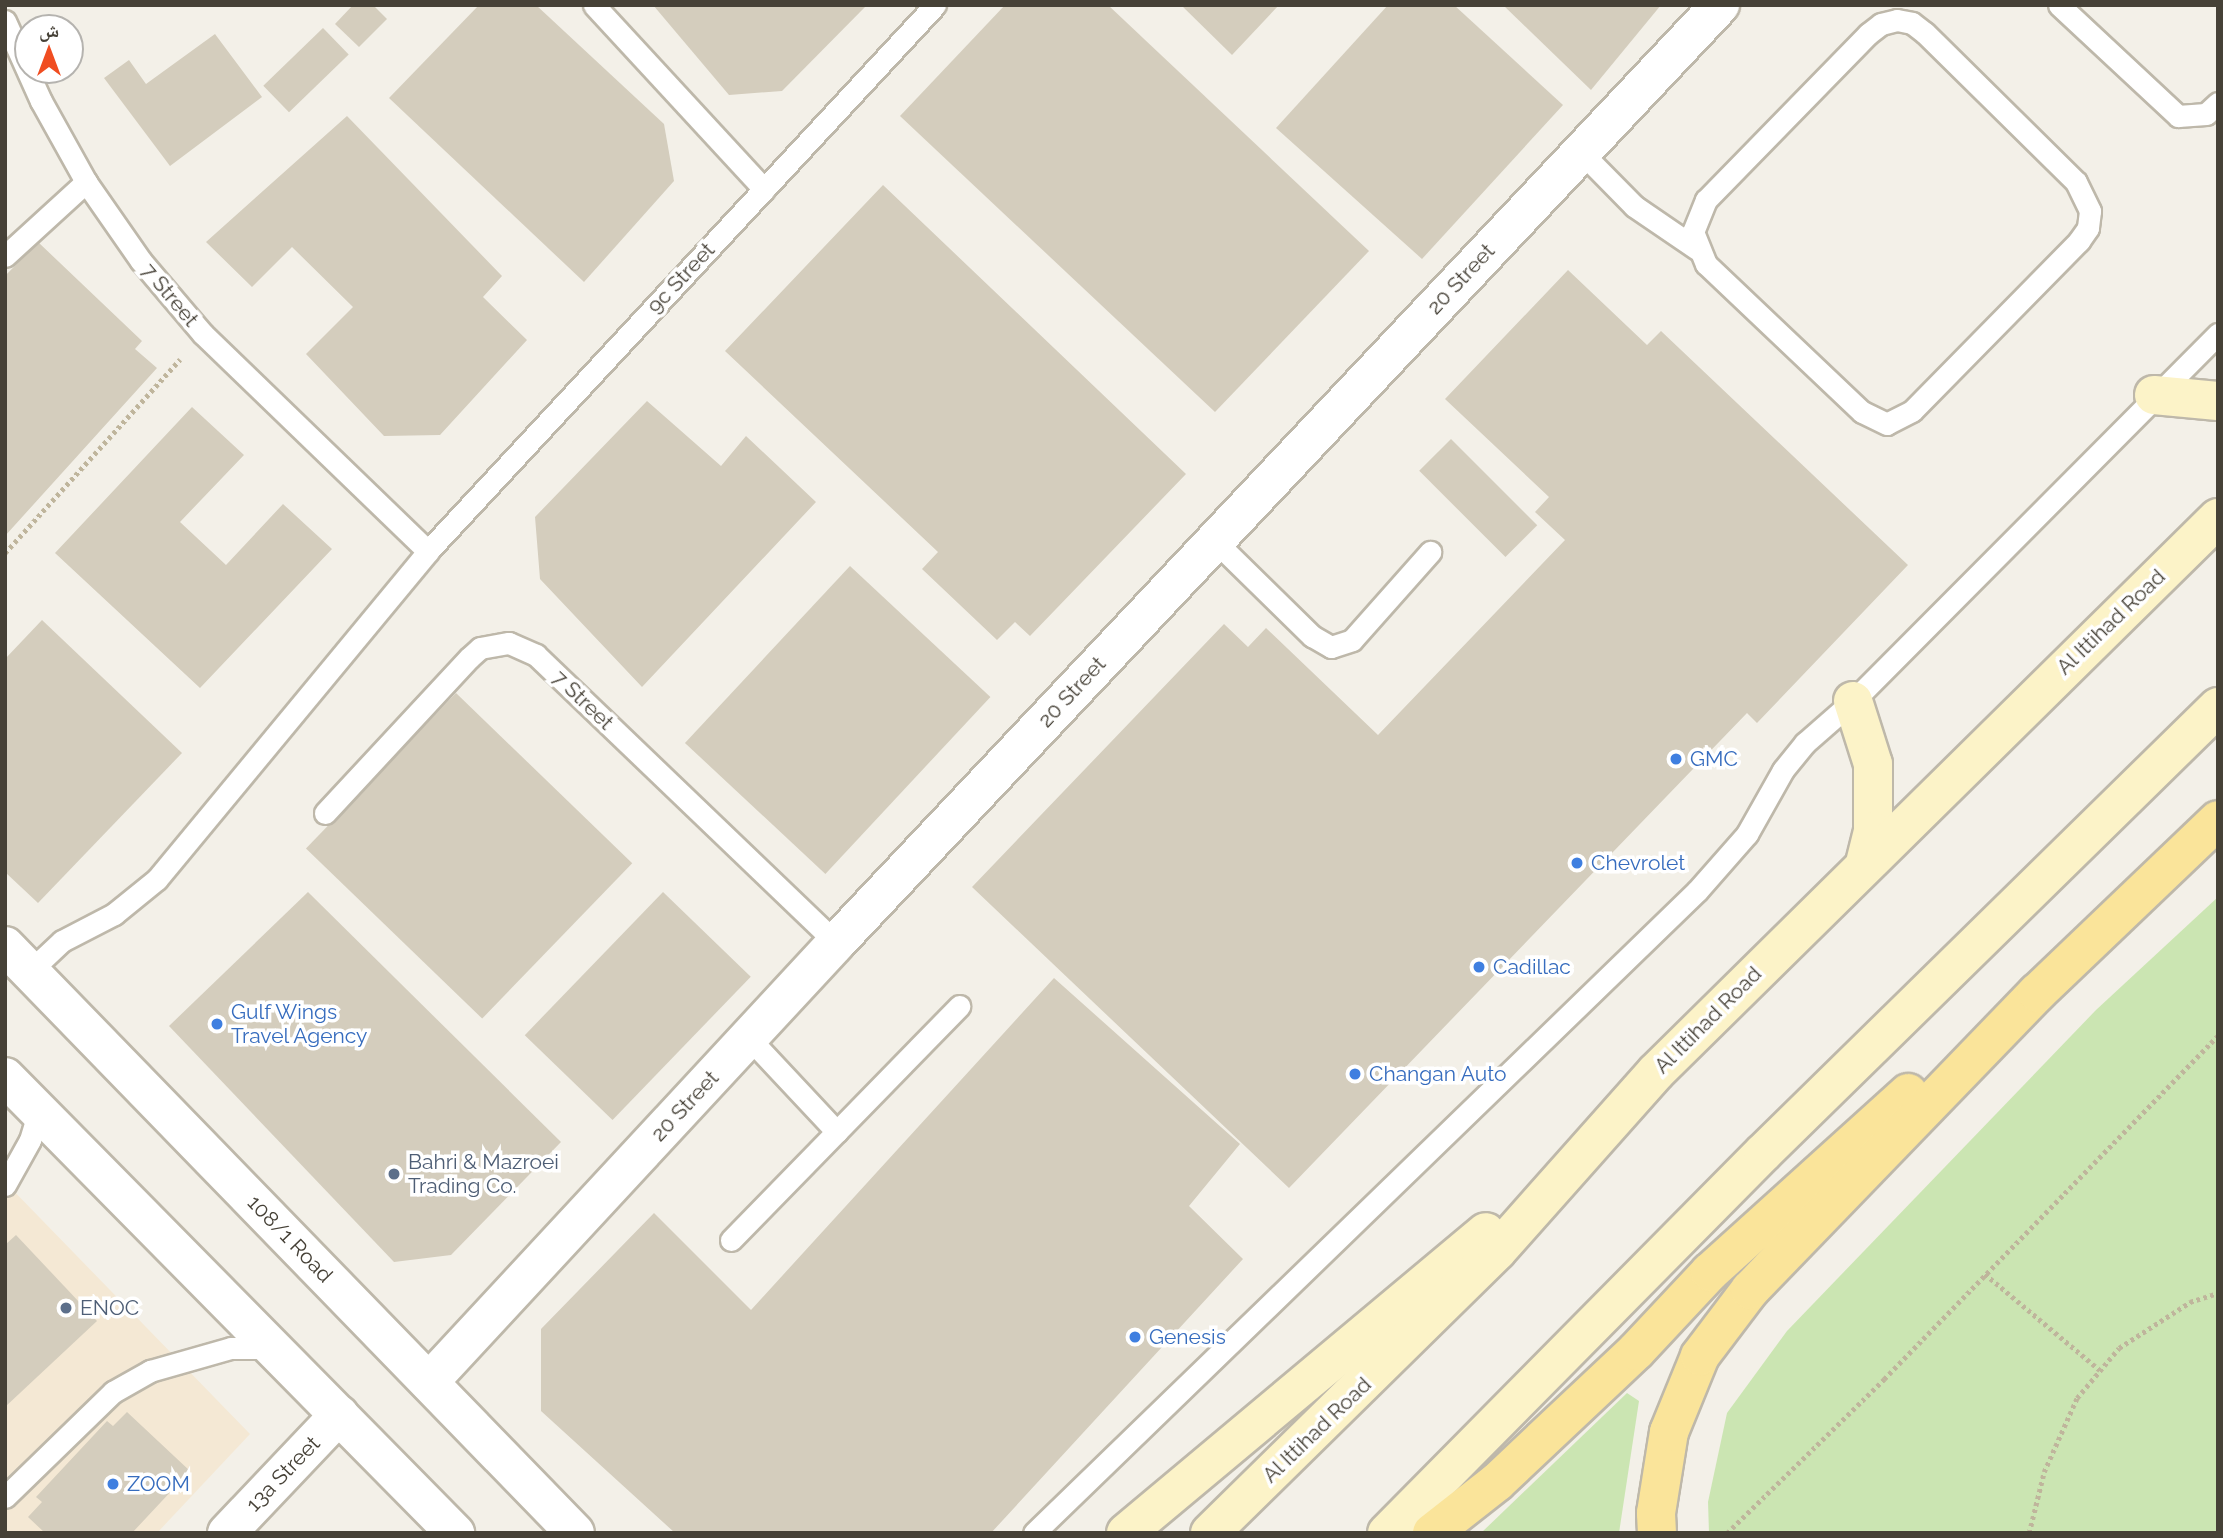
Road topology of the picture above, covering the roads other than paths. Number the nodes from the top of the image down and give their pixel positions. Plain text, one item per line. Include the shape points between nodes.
1 (594, 5) edge
2 (935, 5) edge
3 (1720, 5) edge
4 (2059, 5) edge
5 (5, 22) edge
6 (2218, 103) edge
7 (1581, 152) junction
8 (86, 182) junction
9 (764, 190) junction
10 (1697, 249) junction
11 (5, 256) edge
12 (2218, 334) edge
13 (2154, 395) junction
14 (2218, 401) edge
15 (2218, 518) edge
16 (1214, 541) junction
17 (428, 551) junction
18 (1430, 552) dead end
19 (1853, 701) junction
20 (2218, 707) edge
21 (325, 813) dead end
22 (2218, 820) edge
23 (1865, 863) junction
24 (836, 943) junction
25 (18, 958) edge
26 (2037, 993) junction
27 (959, 1006) dead end
28 (748, 1037) junction
29 (5, 1077) edge
30 (26, 1105) edge
31 (837, 1132) junction
32 (1589, 1145) junction
33 (5, 1185) edge
34 (731, 1240) dead end
35 (273, 1348) junction
36 (429, 1382) junction
37 (339, 1415) junction
38 (5, 1497) edge
39 (227, 1533) edge
40 (455, 1533) edge
41 (575, 1533) edge
42 (1034, 1533) edge
43 (1126, 1533) edge
44 (1210, 1533) edge
45 (1387, 1533) edge
46 (1432, 1533) edge
47 (1657, 1533) edge

1 - 9 lane
2 - 9 lane, 9c Street
3 - 7 street, 20 Street
4 - 6 lane via 2178,116 2206,114
5 - 8 lane, 7 Street via 41,101
7 - 10 lane via 1634,206
7 - 16 street, 20 Street
8 - 11 lane
8 - 17 lane, 7 Street via 141,261 202,334
9 - 17 lane, 9c Street
10 - 10 lane via 1706,264 1862,412 1887,424 1912,411 2079,241 2088,228 2090,211 2076,182 1935,42 1913,23 1897,20 1868,34 1706,200 1693,232
12 - 13 lane
13 - 14 main road
13 - 19 lane
15 - 23 main road, Al Ittihad Road
16 - 18 lane via 1312,636 1331,647 1352,639
16 - 24 street, 20 Street
17 - 25 lane, 9c Street via 157,879 130,904 62,941
19 - 23 main road via 1873,764 1873,831
19 - 42 lane via 1783,770 1747,834 1697,891
20 - 45 main road via 1763,1153
21 - 24 lane, 7 Street via 469,658 480,648 509,643 536,655
22 - 26 main road
23 - 32 main road, Al Ittihad Road
24 - 28 street, 20 Street
25 - 36 street, 108/1 Road
26 - 46 main road via 1962,1044 1710,1272 1636,1351 1497,1482
26 - 47 main road via 1750,1290 1700,1356 1668,1432
27 - 31 lane
28 - 31 lane
28 - 36 street, 20 Street
29 - 30 street
30 - 33 lane via 30,1140
30 - 35 street
31 - 34 lane
32 - 43 main road
32 - 44 main road, Al Ittihad Road via 1497,1251
35 - 37 street
35 - 38 lane via 231,1348 150,1371 113,1392
36 - 41 street, 108/1 Road
37 - 39 street, 13a Street
37 - 40 street

